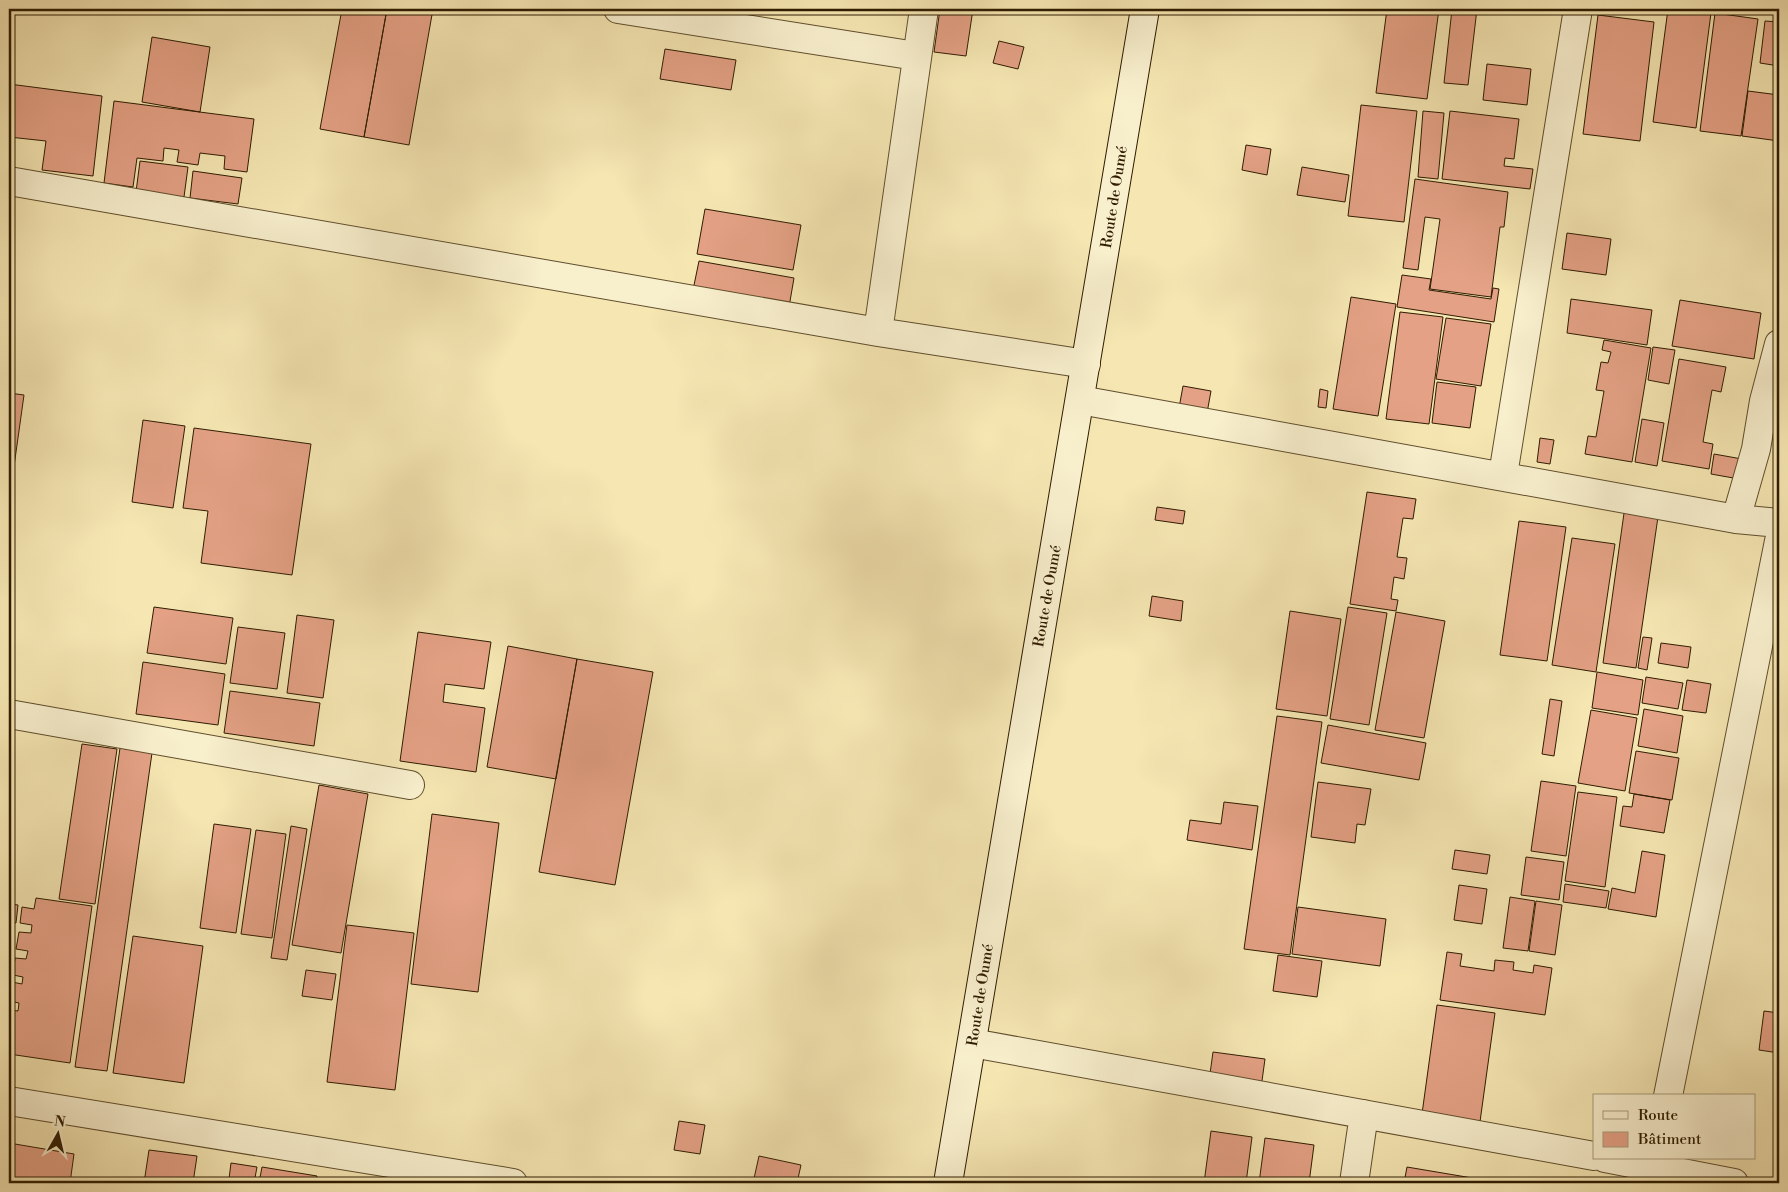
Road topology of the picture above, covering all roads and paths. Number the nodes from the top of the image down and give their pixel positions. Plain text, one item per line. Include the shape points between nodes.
1 (618, 9) edge
2 (924, 9) edge
3 (1145, 9) edge
4 (1578, 9) edge
5 (916, 56) junction
6 (9, 181) edge
7 (878, 332) junction
8 (1779, 344) edge
9 (1086, 364) junction
10 (1080, 400) junction
11 (1503, 475) junction
12 (1736, 519) junction
13 (1779, 523) edge
14 (1779, 541) edge
15 (9, 714) edge
16 (410, 785) dead end
17 (972, 1042) junction
18 (1668, 1094) edge
19 (9, 1101) edge
20 (1364, 1114) junction
21 (1593, 1156) edge
22 (1613, 1160) edge
23 (1654, 1170) edge
24 (513, 1183) edge
25 (948, 1183) edge
26 (1354, 1183) edge
27 (1734, 1183) edge

1 - 5 street
2 - 5 street
3 - 9 street, Route de Oumé
4 - 11 street
5 - 7 street
6 - 7 street
7 - 9 street
8 - 12 street via 1756,449
9 - 10 street, Route de Oumé
10 - 11 street
10 - 17 street, Route de Oumé
11 - 12 street
12 - 13 street
14 - 18 street
15 - 16 street
17 - 20 street
17 - 25 street, Route de Oumé
19 - 24 street
20 - 21 street
20 - 26 street
22 - 23 street
23 - 27 street

